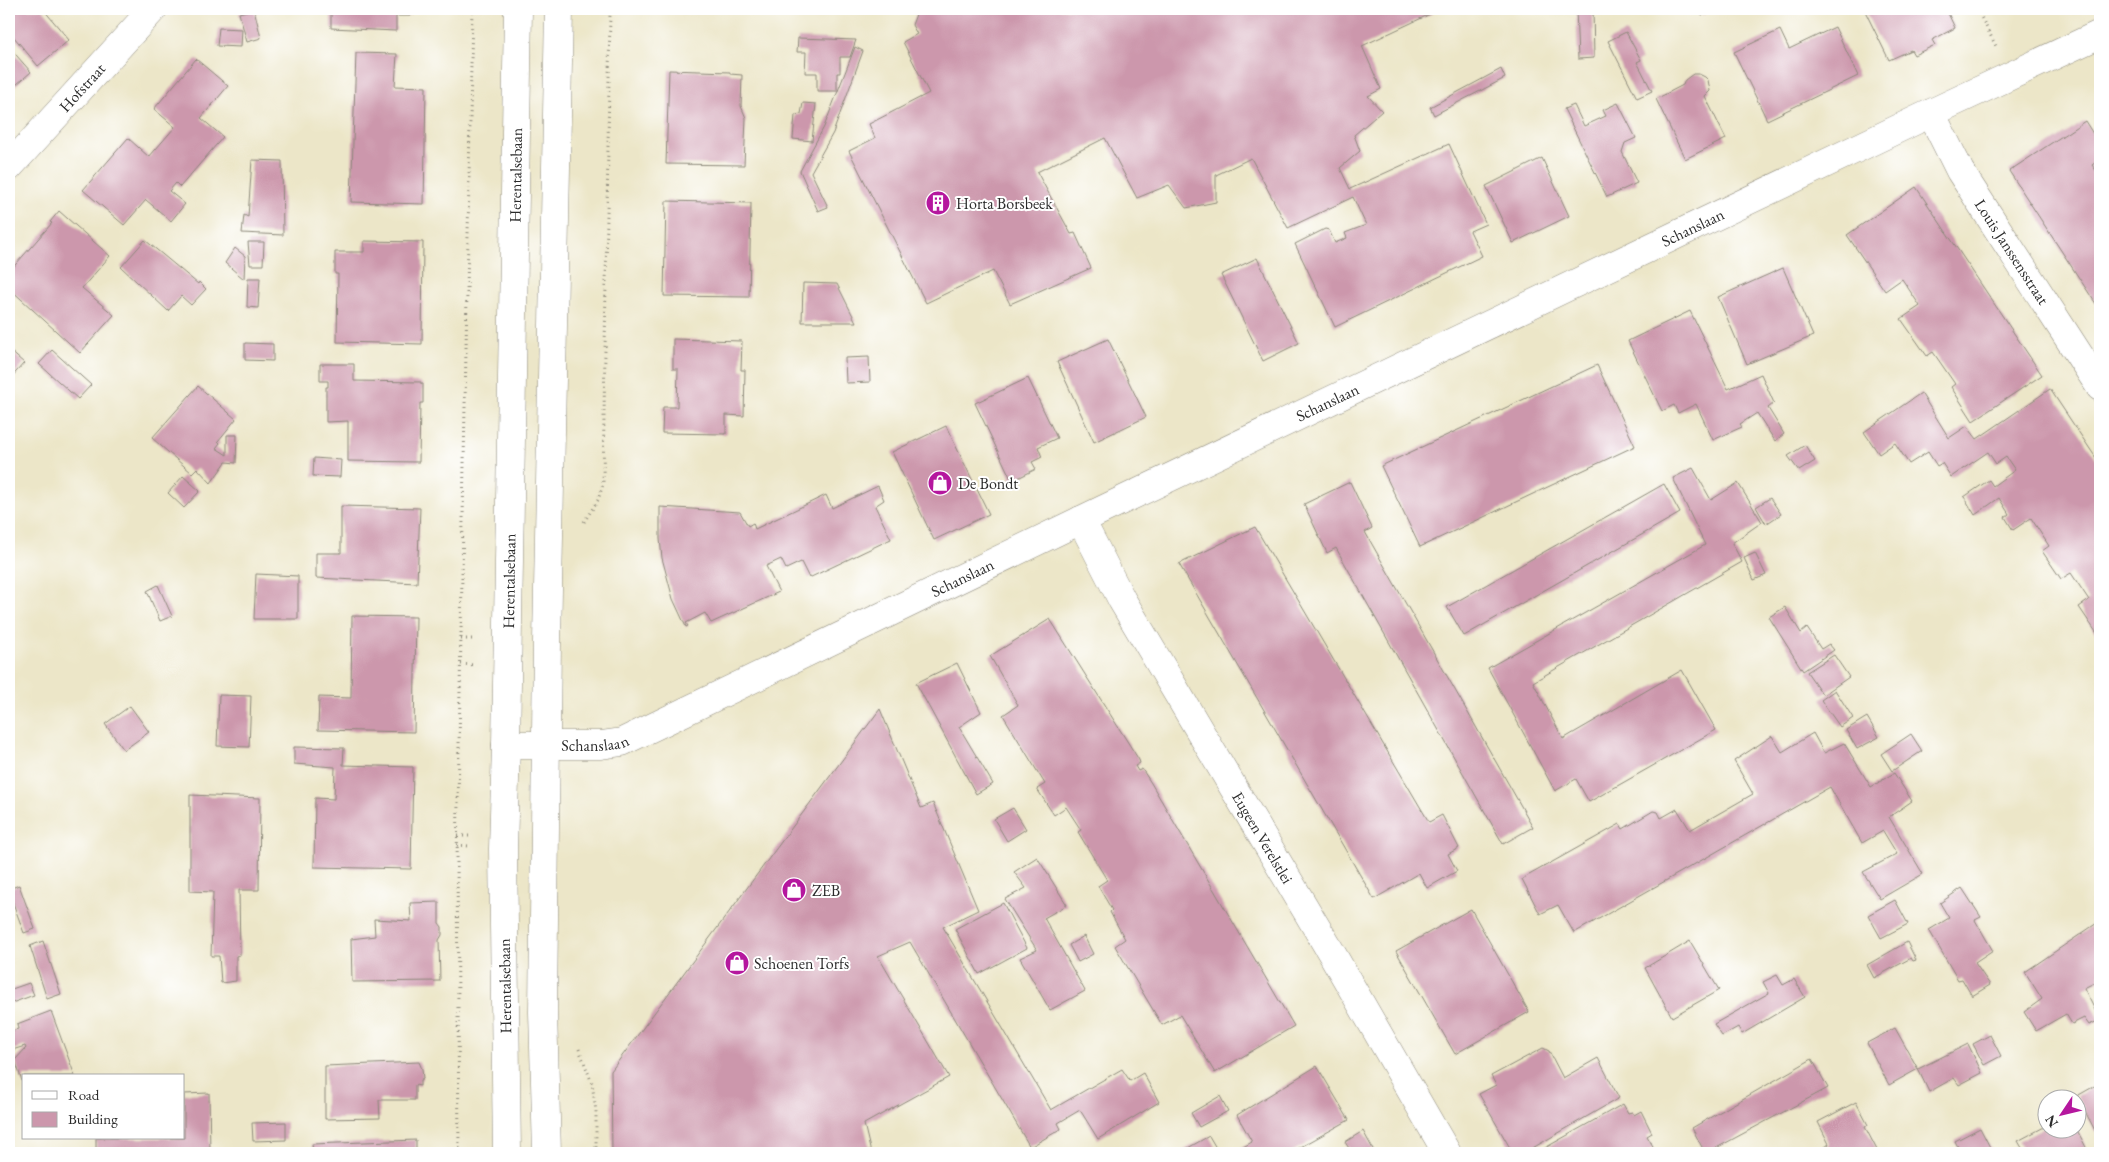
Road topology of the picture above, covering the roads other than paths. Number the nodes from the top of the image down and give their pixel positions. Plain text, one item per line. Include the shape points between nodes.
1 (153, 9) edge
2 (518, 9) edge
3 (559, 9) edge
4 (2100, 34) edge
5 (1931, 113) junction
6 (9, 167) edge
7 (2100, 387) edge
8 (1081, 520) junction
9 (506, 745) junction
10 (547, 745) junction
11 (507, 1153) edge
12 (546, 1153) edge
13 (1446, 1153) edge

1 - 6 street, Hofstraat
2 - 9 street, Herentalsebaan
3 - 10 street
4 - 5 street, Schanslaan
5 - 7 street, Louis Janssensstraat via 1960,171
5 - 8 street, Schanslaan
8 - 10 street, Schanslaan via 622,742
8 - 13 street, Eugeen Verelstlei via 1122,600
9 - 10 street, Schanslaan
9 - 11 street, Herentalsebaan via 503,849
10 - 12 street via 543,1012

